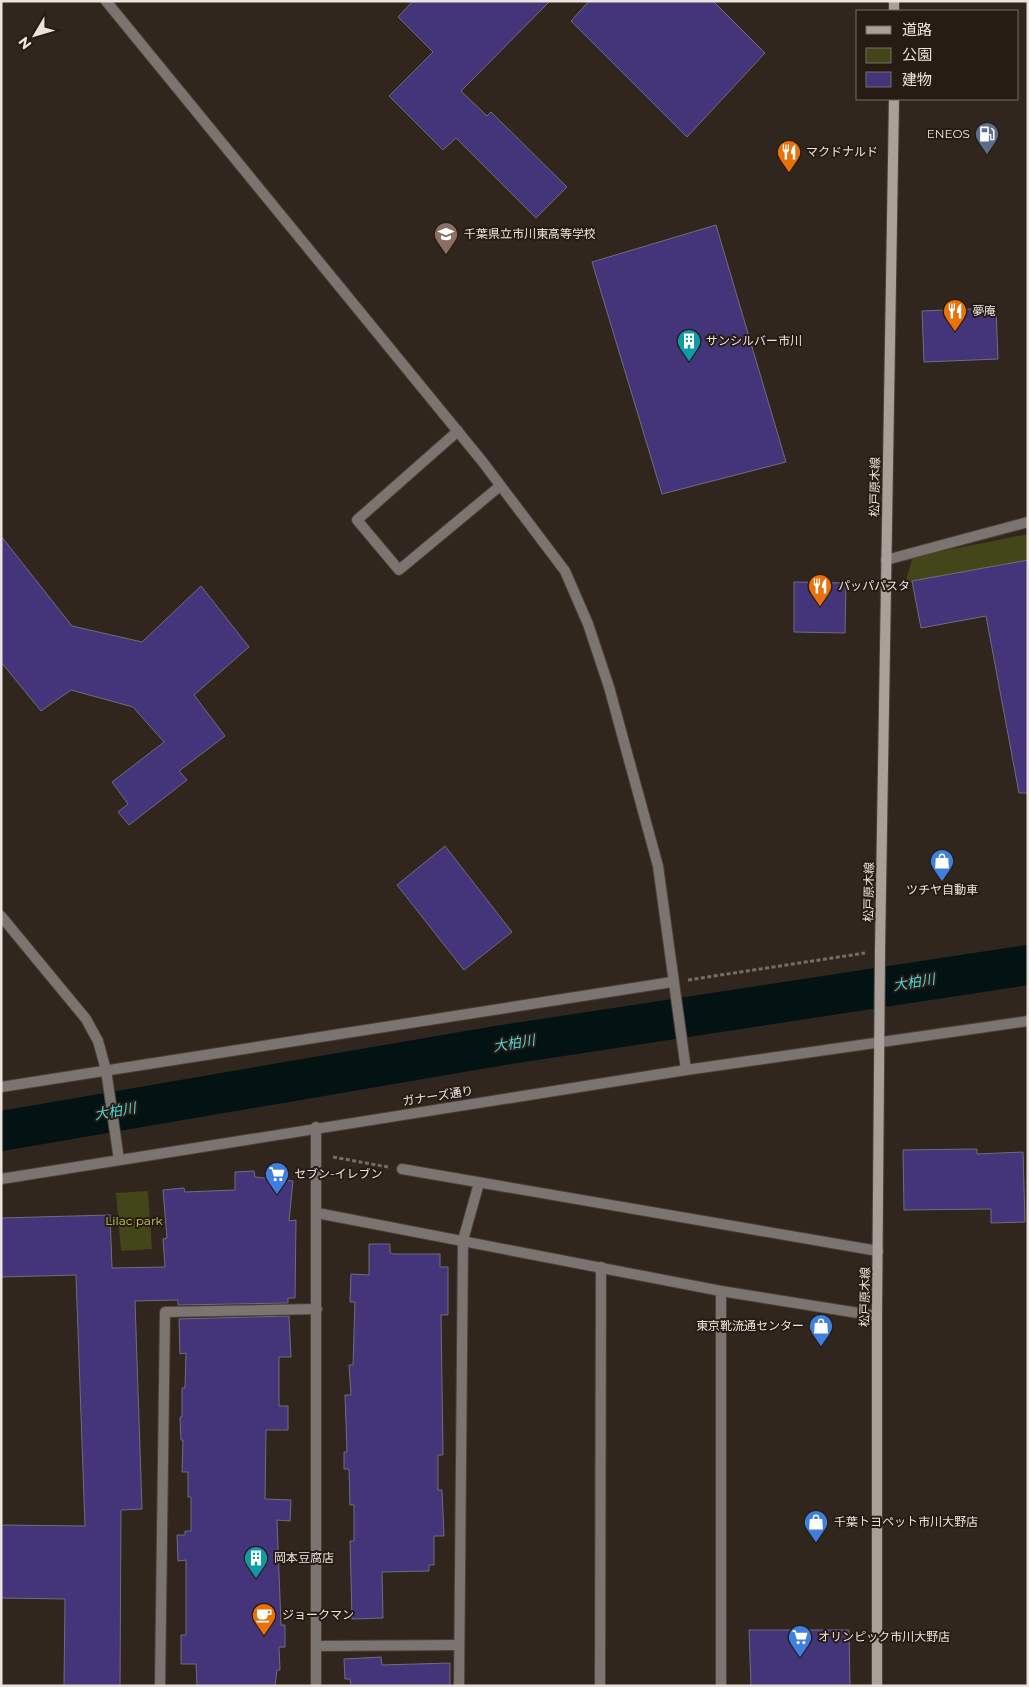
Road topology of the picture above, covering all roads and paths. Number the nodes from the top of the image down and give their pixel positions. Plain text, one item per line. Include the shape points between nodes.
1 (106, 1) edge
2 (894, 100) edge
3 (458, 431) junction
4 (500, 486) junction
5 (1028, 522) edge
6 (886, 560) junction
7 (1, 916) edge
8 (880, 956) junction
9 (672, 982) junction
10 (1028, 1021) edge
11 (880, 1042) junction
12 (106, 1070) junction
13 (686, 1070) junction
14 (1, 1087) edge
15 (316, 1127) junction
16 (317, 1155) junction
17 (119, 1160) junction
18 (402, 1169) joint
19 (1, 1179) edge
20 (479, 1183) junction
21 (317, 1214) junction
22 (463, 1240) junction
23 (878, 1251) junction
24 (601, 1266) junction
25 (721, 1291) junction
26 (317, 1310) junction
27 (876, 1316) junction
28 (458, 1644) junction
29 (316, 1646) junction
30 (160, 1686) edge
31 (316, 1686) edge
32 (459, 1686) edge
33 (600, 1686) edge
34 (721, 1686) edge
35 (877, 1686) edge

1 - 3 street
2 - 6 main road, 松戸原木線
3 - 4 street
3 - 4 street via 356,520 399,570
4 - 9 street via 565,571 588,624 609,687 658,866
5 - 6 street
6 - 8 main road, 松戸原木線
7 - 12 street via 86,1018 98,1041
8 - 9 path
8 - 11 main road, 松戸原木線
9 - 12 street
9 - 13 street
10 - 11 street, ガナーズ通り
11 - 13 street, ガナーズ通り
11 - 23 main road, 松戸原木線
12 - 14 street
12 - 17 street
13 - 15 street, ガナーズ通り
15 - 16 street
15 - 17 street, ガナーズ通り
16 - 18 path
16 - 21 street
17 - 19 street, ガナーズ通り
18 - 20 street
20 - 22 street
20 - 23 street
21 - 22 street
21 - 26 street
22 - 24 street
22 - 28 street
23 - 27 main road, 松戸原木線
24 - 25 street
24 - 33 street
25 - 27 street
25 - 34 street
26 - 29 street
26 - 30 street via 165,1312
27 - 35 main road, 松戸原木線
28 - 29 street
28 - 32 street
29 - 31 street

